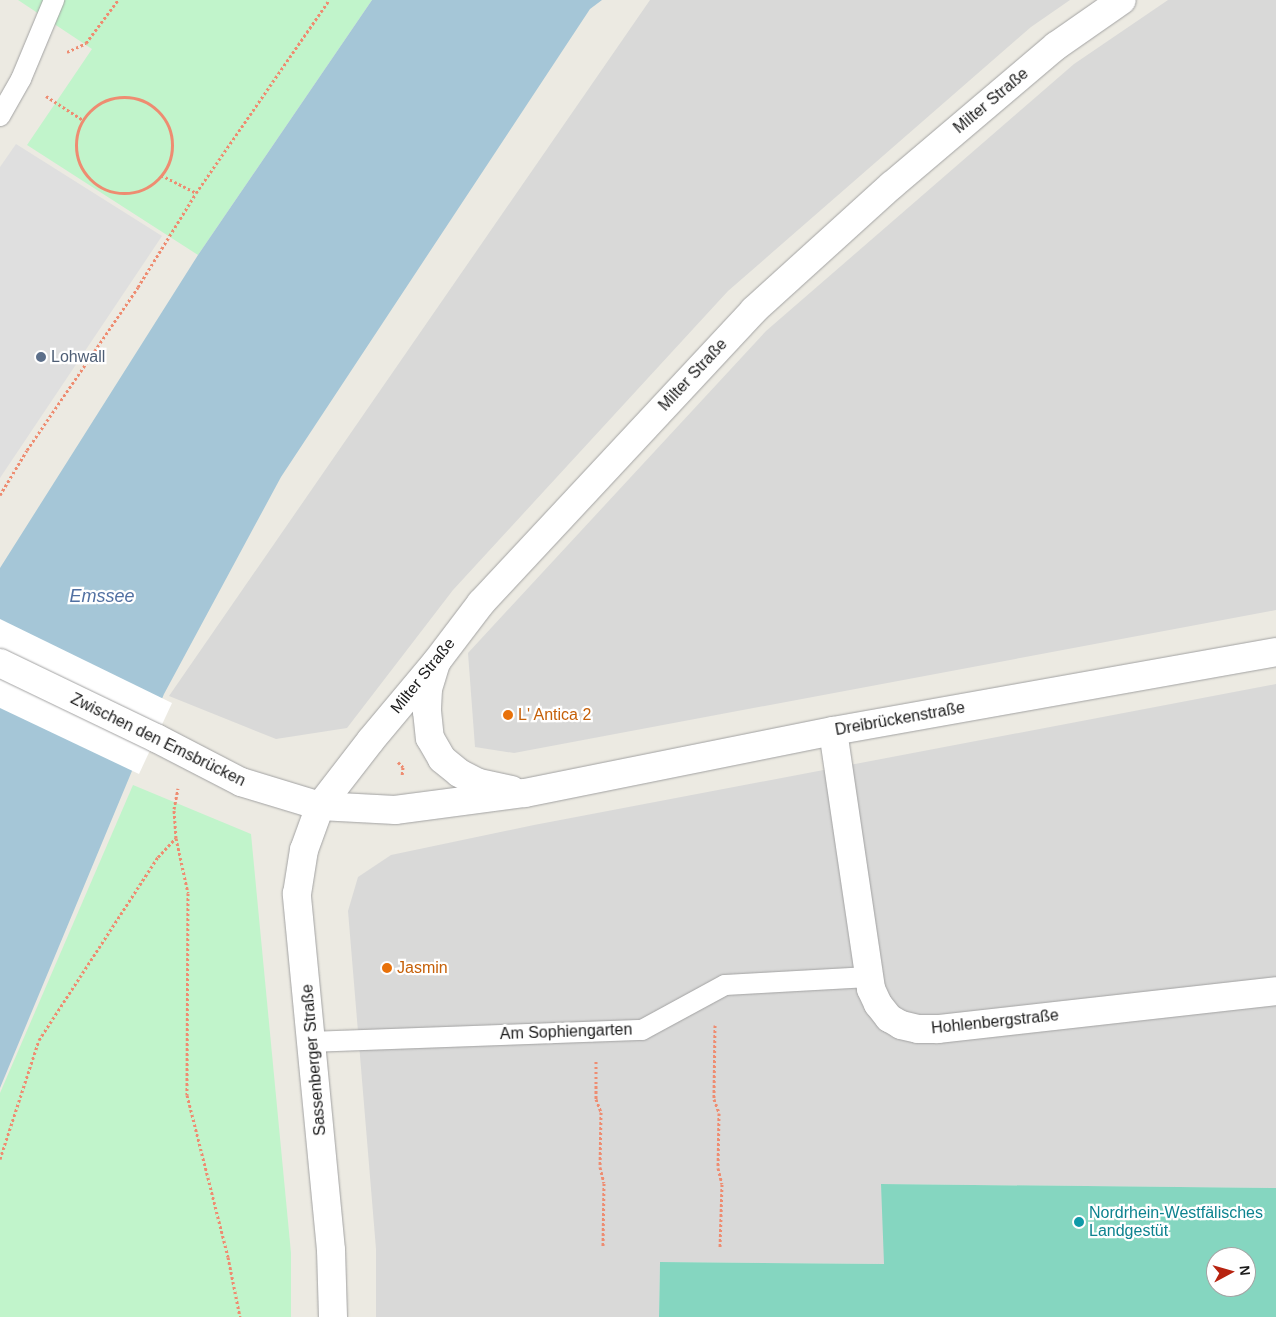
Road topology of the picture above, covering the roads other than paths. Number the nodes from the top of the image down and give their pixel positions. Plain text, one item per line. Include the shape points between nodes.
1 (54, 0) edge
2 (1122, 0) edge
3 (0, 116) edge
4 (1276, 652) edge
5 (437, 661) junction
6 (0, 663) edge
7 (833, 731) junction
8 (525, 793) junction
9 (320, 806) junction
10 (869, 977) junction
11 (1276, 991) edge
12 (312, 1042) junction
13 (333, 1317) edge

1 - 3 lane via 21,79
2 - 5 street, Milter Straße via 1056,46 892,186 754,310 481,603
4 - 7 street, Dreibrückenstraße
5 - 8 street, Dreibrückenstraße via 428,689 427,712 430,738 442,759 479,783
5 - 9 street, Milter Straße
6 - 9 street, Zwischen den Emsbrücken via 240,782
7 - 8 street, Dreibrückenstraße
7 - 10 street, Hohlenbergstraße
8 - 9 street, Dreibrückenstraße via 395,810
9 - 12 street, Sassenberger Straße via 304,850 297,894
10 - 11 street, Hohlenbergstraße via 878,1004 889,1018 918,1029
10 - 12 lane, Am Sophiengarten via 725,985 642,1030
12 - 13 street, Sassenberger Straße via 331,1250

